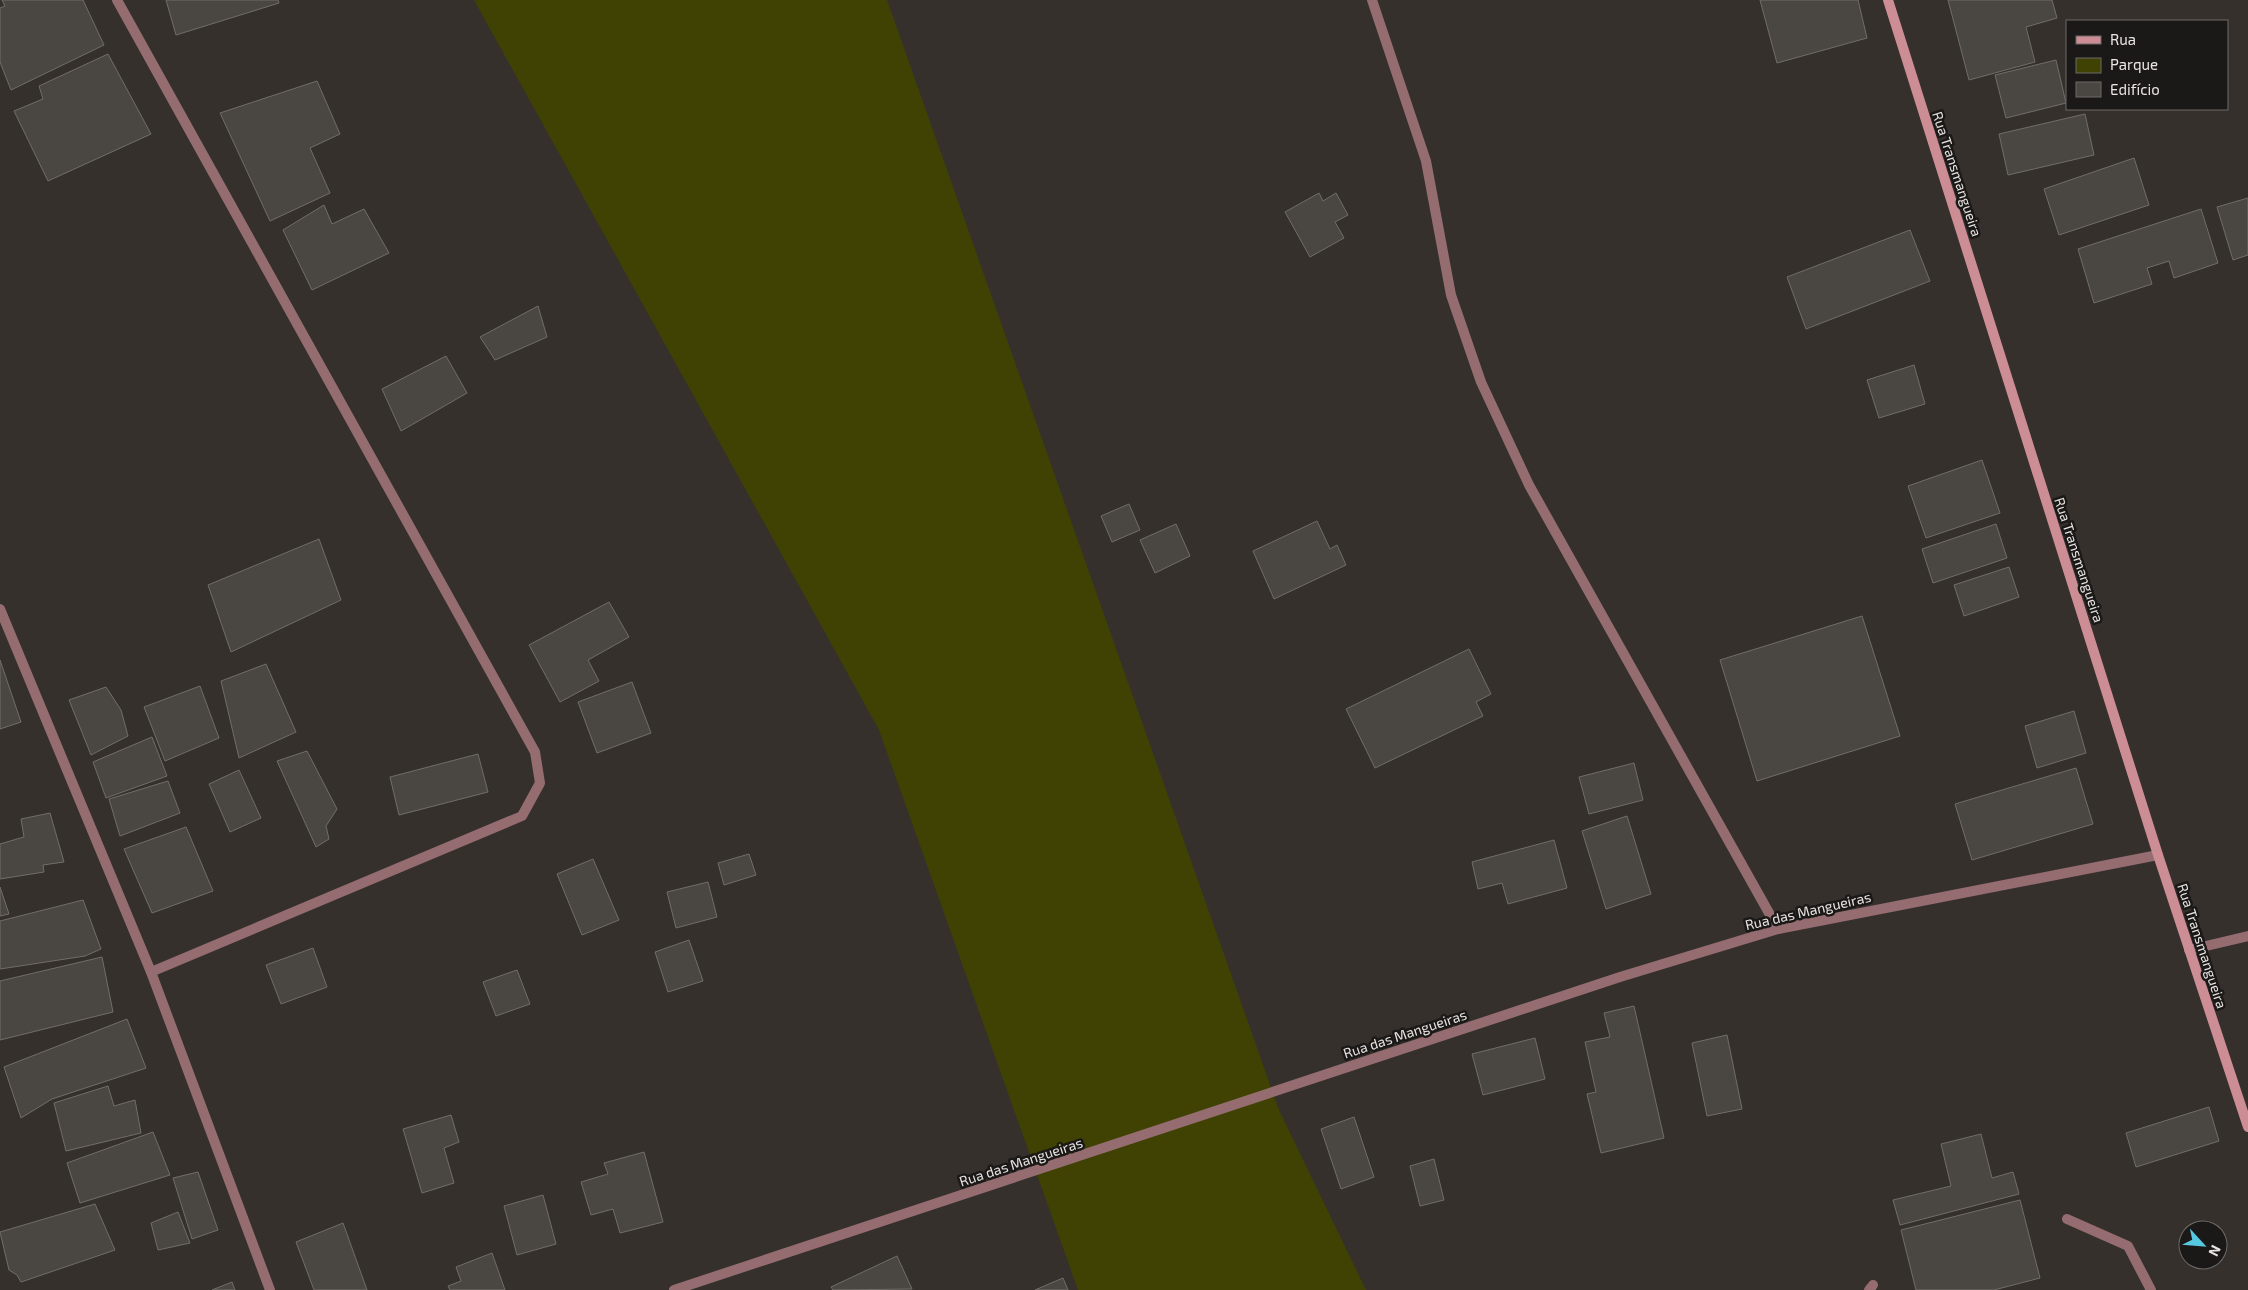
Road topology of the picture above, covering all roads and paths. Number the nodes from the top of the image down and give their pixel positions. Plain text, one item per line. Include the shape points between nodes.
1 (117, 0) edge
2 (1372, 0) edge
3 (1888, 0) edge
4 (0, 609) edge
5 (2158, 855) junction
6 (1778, 929) junction
7 (2248, 936) edge
8 (2189, 950) junction
9 (151, 972) junction
10 (2248, 1127) edge
11 (2067, 1219) dead end
12 (270, 1290) edge
13 (674, 1290) edge
14 (2151, 1290) edge

1 - 9 street via 535,752 540,783 522,816
2 - 6 street via 1426,161 1451,295 1481,382 1529,485
3 - 5 street, Rua Transmangueira
4 - 9 street
5 - 6 street, Rua das Mangueiras
5 - 8 street, Rua Transmangueira
6 - 13 street, Rua das Mangueiras via 1620,977
7 - 8 street
8 - 10 street, Rua Transmangueira
9 - 12 street
11 - 14 street via 2128,1246

